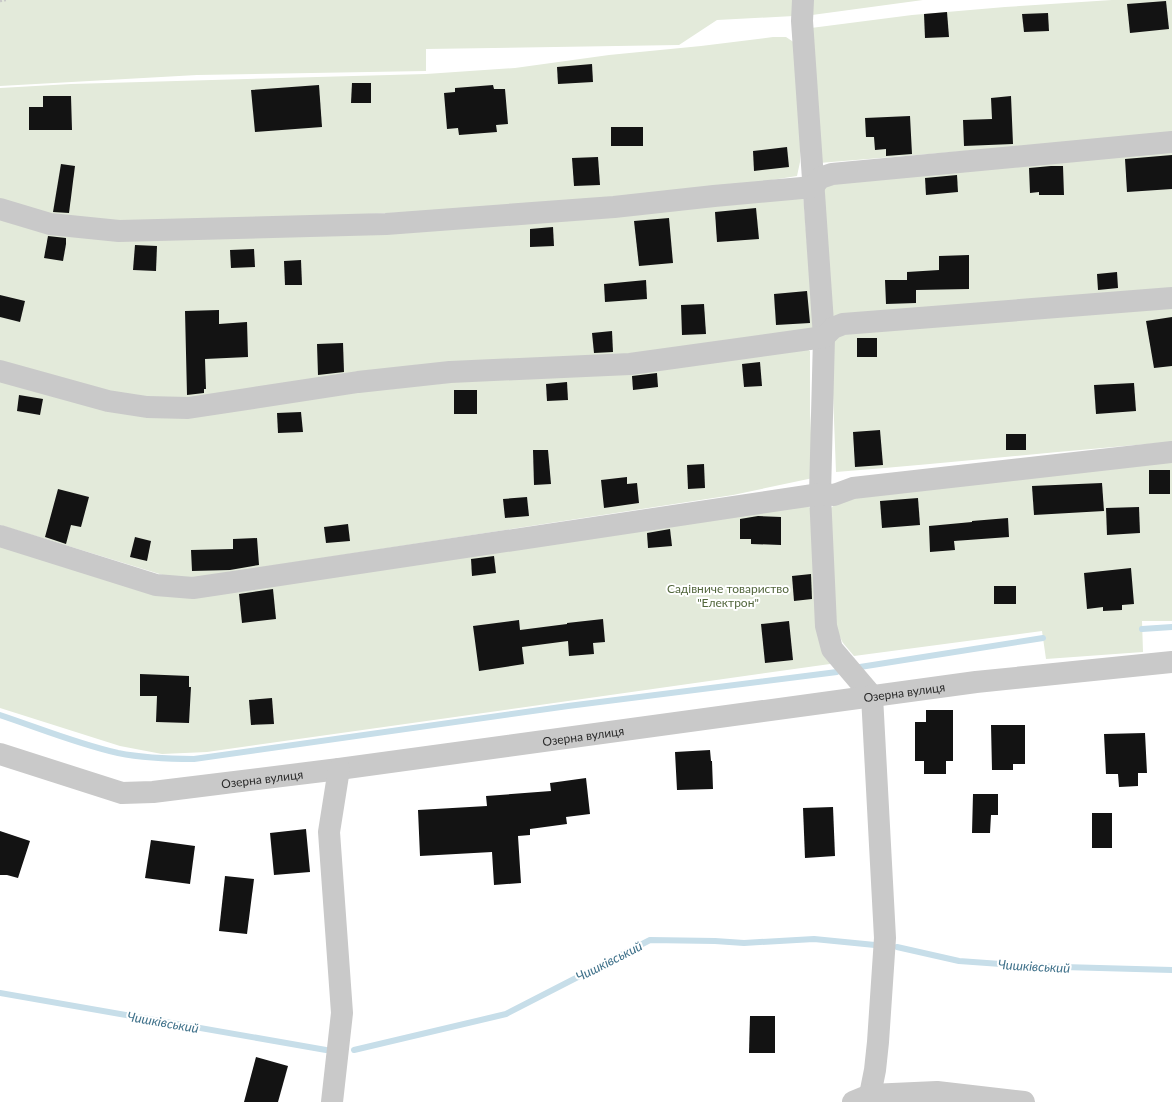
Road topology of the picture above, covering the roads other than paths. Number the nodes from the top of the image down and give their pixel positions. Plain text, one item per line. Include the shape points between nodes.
1 (803, 0) edge
2 (1172, 142) edge
3 (813, 187) junction
4 (0, 208) edge
5 (1172, 298) edge
6 (824, 337) junction
7 (0, 371) edge
8 (1172, 452) edge
9 (820, 494) junction
10 (0, 536) edge
11 (1172, 662) edge
12 (872, 696) junction
13 (0, 754) edge
14 (339, 769) junction
15 (861, 1098) edge
16 (332, 1102) edge
17 (1024, 1102) edge

1 - 3 street via 802,21
2 - 3 street via 832,174 820,178
3 - 4 street via 614,207 394,224 143,231 50,224
3 - 6 street
5 - 6 street via 843,324 833,328
6 - 7 street via 630,364 450,372 358,382 188,408 147,407 108,401
6 - 9 street
8 - 9 street via 853,488 834,495
9 - 10 street via 193,588 156,585
9 - 12 street via 826,626 832,649
11 - 12 street, Озерна вулиця via 976,682
12 - 14 street, Озерна вулиця
12 - 15 street via 885,938 875,1070
13 - 14 street, Озерна вулиця via 122,793 153,792
14 - 16 street via 329,832 342,1013
15 - 17 street via 936,1092

